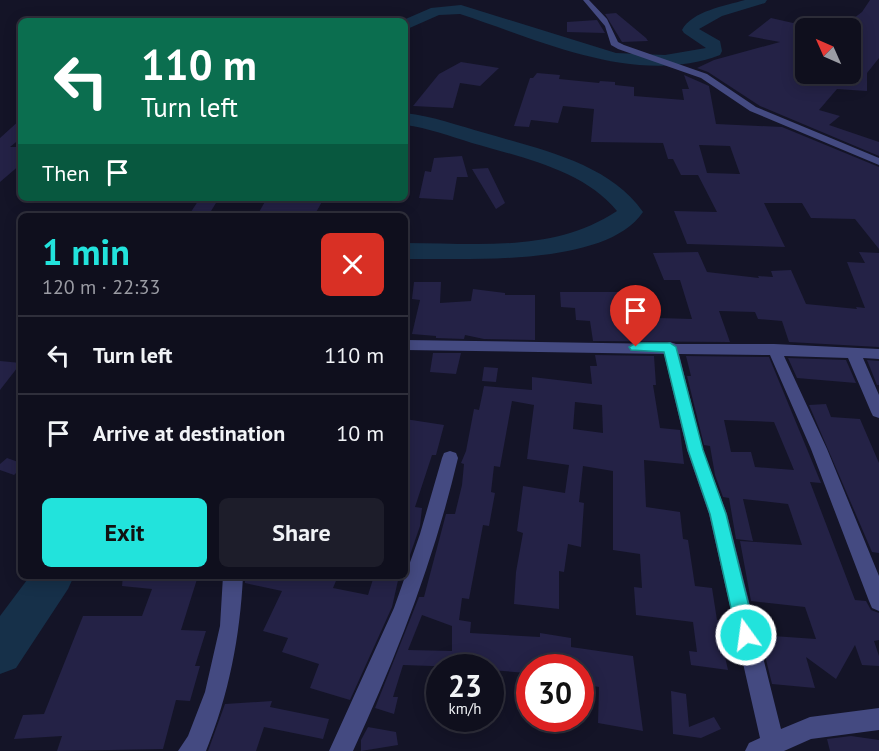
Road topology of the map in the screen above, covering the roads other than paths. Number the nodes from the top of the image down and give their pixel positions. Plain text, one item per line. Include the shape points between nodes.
1 (586, 0) edge
2 (879, 162) edge
3 (408, 345) edge
4 (670, 347) junction
5 (774, 349) junction
6 (853, 353) junction
7 (879, 354) edge
8 (879, 412) edge
9 (450, 458) dead end
10 (233, 579) edge
11 (879, 601) edge
12 (879, 719) edge
13 (765, 748) edge
14 (190, 751) edge
15 (341, 751) edge

1 - 2 street via 603,15 614,43 621,47 704,76 753,109
3 - 4 street
4 - 5 street
4 - 13 street via 695,450 718,514
5 - 6 street
5 - 11 street via 819,449
6 - 7 street
6 - 8 street
9 - 15 street via 436,516 393,640
10 - 14 street via 230,626 216,692 197,744
12 - 13 street via 810,728

